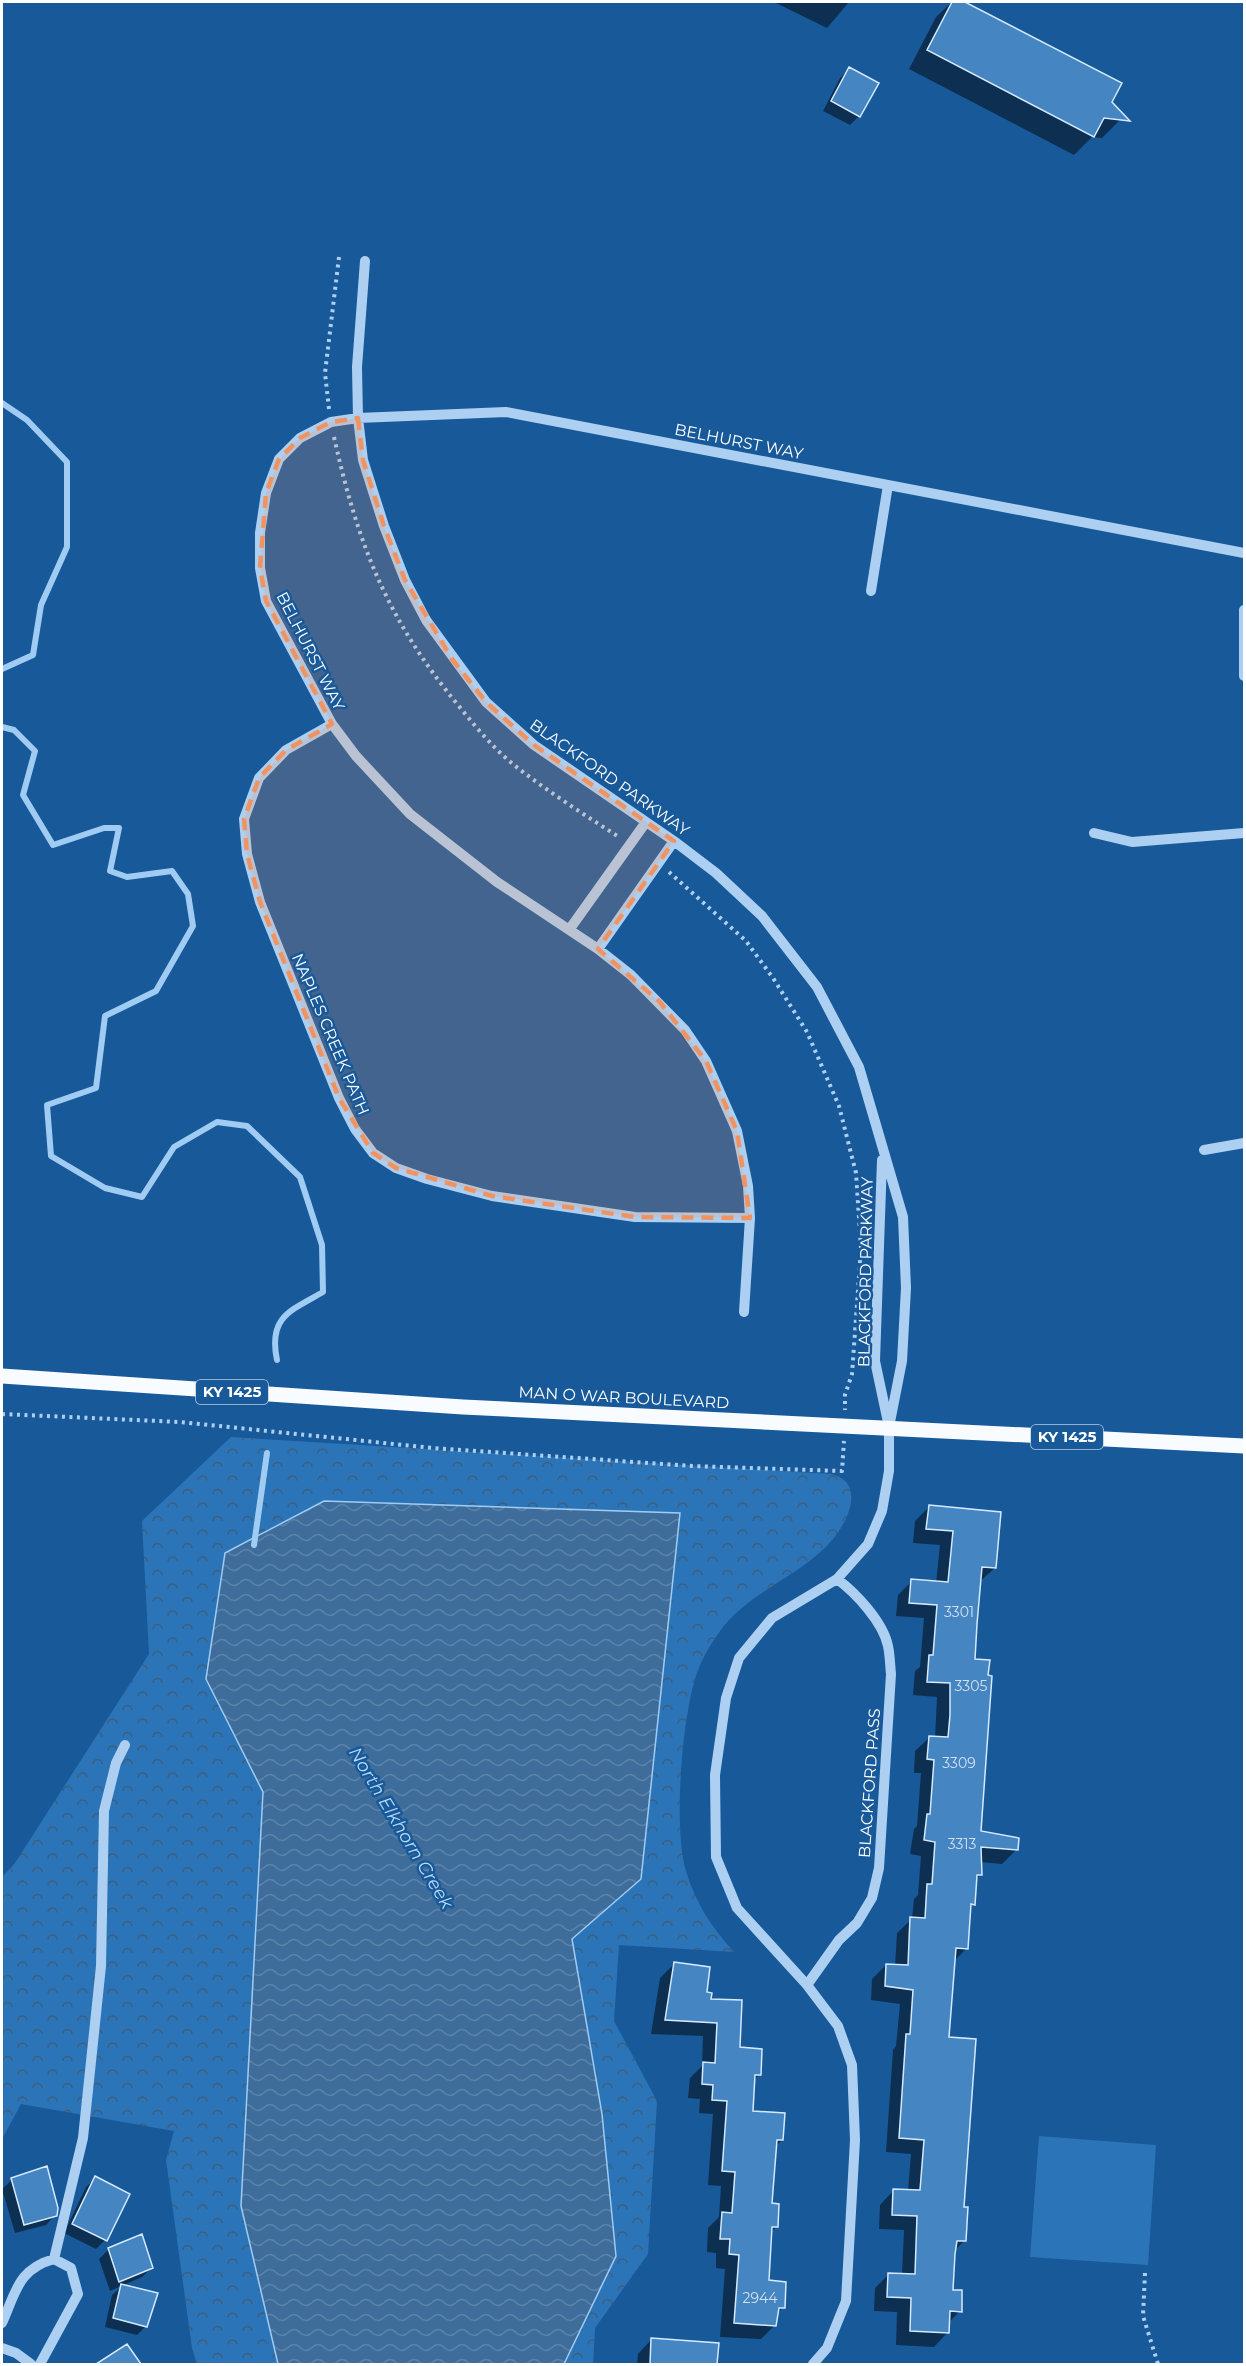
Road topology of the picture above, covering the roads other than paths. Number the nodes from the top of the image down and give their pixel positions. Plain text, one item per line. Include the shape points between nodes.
1 (366, 261) dead end
2 (358, 418) junction
3 (888, 485) junction
4 (1245, 553) edge
5 (871, 591) dead end
6 (1245, 610) edge
7 (1245, 676) edge
8 (332, 724) junction
9 (646, 822) junction
10 (1094, 833) dead end
11 (1245, 833) edge
12 (674, 841) junction
13 (569, 930) junction
14 (598, 949) junction
15 (1245, 1143) edge
16 (1204, 1150) dead end
17 (883, 1153) junction
18 (750, 1218) junction
19 (744, 1312) dead end
20 (2, 1376) edge
21 (889, 1427) junction
22 (1245, 1446) edge
23 (837, 1579) junction
24 (125, 1745) dead end
25 (807, 1985) junction
26 (54, 2259) junction
27 (2, 2323) edge
28 (2, 2348) edge
29 (31, 2364) edge
30 (40, 2364) edge
31 (813, 2364) edge

1 - 2 street, BLACKFORD PARKWAY via 357,367
2 - 3 street, BELHURST WAY via 506,412
2 - 8 street, BELHURST WAY via 331,422 300,438 279,459 266,493 260,533 260,568 266,601
2 - 9 street, BLACKFORD PARKWAY via 363,460 388,537 405,580 452,659 486,702 534,745
3 - 4 street, BELHURST WAY
3 - 5 street
6 - 7 street
8 - 13 street, BELHURST WAY via 410,814 497,882
8 - 18 street, NAPLES CREEK PATH via 286,750 259,778 244,819 247,854 260,902 339,1098 373,1153 396,1168 492,1197 635,1217
9 - 12 street, BLACKFORD PARKWAY
9 - 13 street
10 - 11 street via 1132,842
12 - 14 street
12 - 17 street, BLACKFORD PARKWAY via 762,916 817,987 859,1067
13 - 14 street, BELHURST WAY
14 - 18 street, BELHURST WAY via 660,1002 706,1061 737,1131
15 - 16 street
17 - 21 street, BLACKFORD PARKWAY via 875,1361
17 - 21 street, BLACKFORD PARKWAY via 903,1216 906,1288 902,1361
18 - 19 street, BELHURST WAY
20 - 21 main road, MAN O WAR BOULEVARD / KY 1425 via 463,1407
21 - 22 main road, MAN O WAR BOULEVARD / KY 1425
21 - 23 street, BLACKFORD PARKWAY via 889,1471 882,1511 868,1544
23 - 25 street, BLACKFORD PASS via 876,1622 888,1644 891,1674 879,1868 872,1898 857,1923 839,1940
23 - 25 street, BLACKFORD PARKWAY via 772,1618 738,1658 726,1698 715,1775 716,1857 737,1908
24 - 26 street via 116,1763 104,1811 101,1966 85,2115 69,2205
25 - 31 street, BLACKFORD PARKWAY via 838,2026 852,2065 855,2140 846,2301 826,2348
26 - 27 street via 36,2264 24,2276
26 - 30 street via 71,2268 78,2294
28 - 29 street

